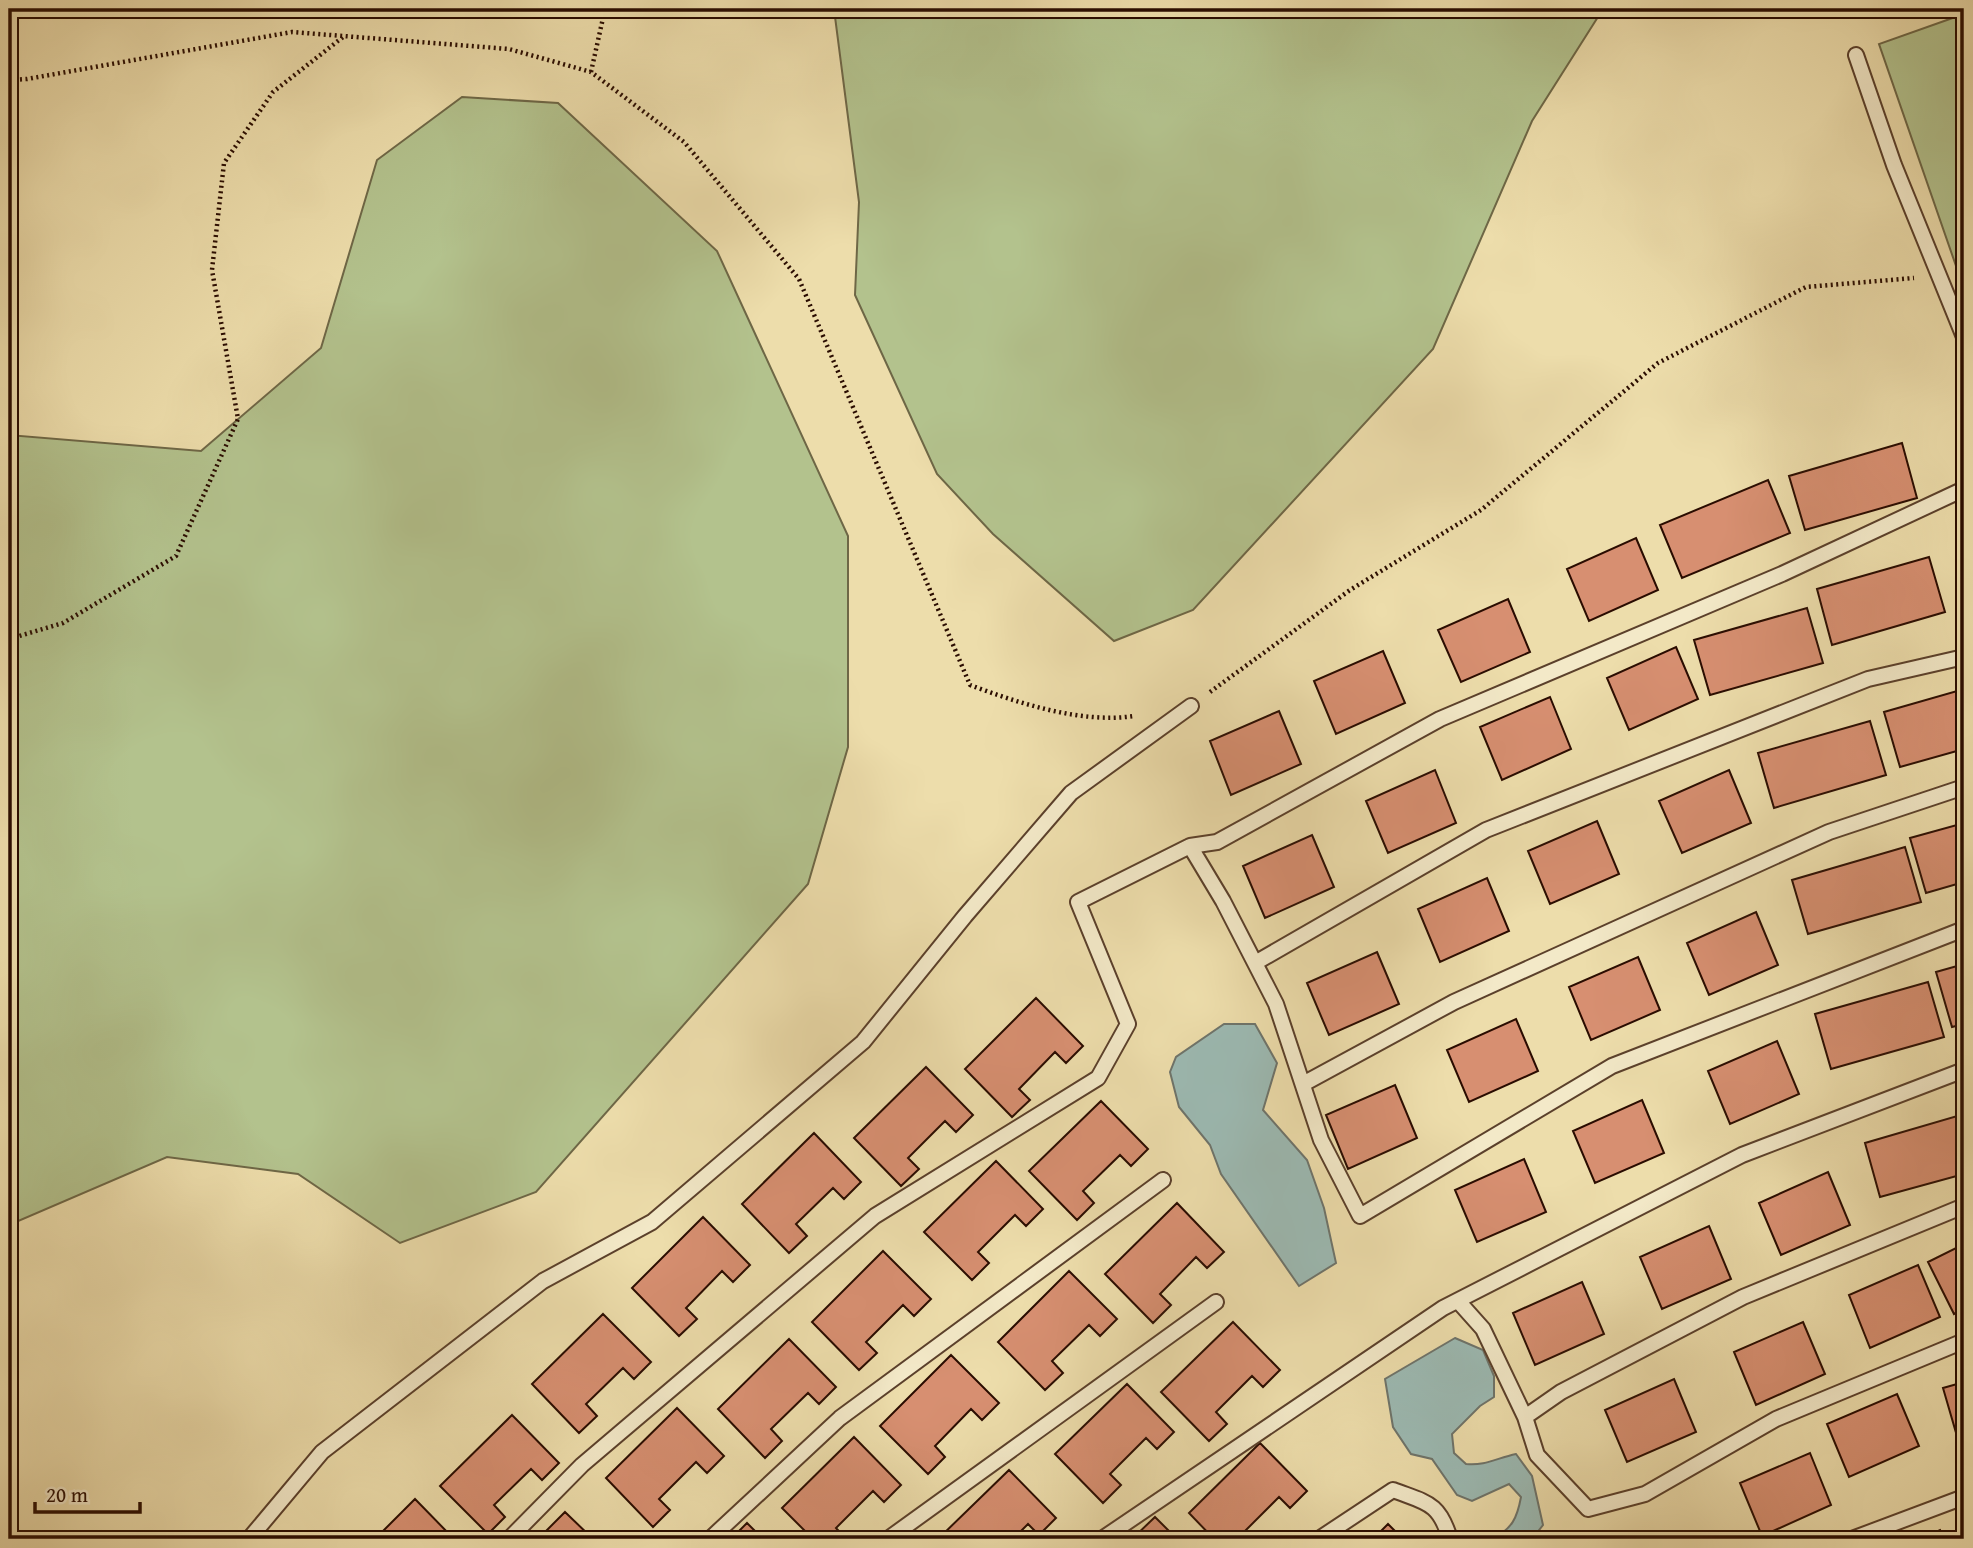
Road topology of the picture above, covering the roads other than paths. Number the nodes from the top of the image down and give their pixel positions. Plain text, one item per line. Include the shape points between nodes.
1 (1857, 55) dead end
2 (1964, 337) edge
3 (1964, 489) edge
4 (1964, 657) edge
5 (1191, 706) road end
6 (1964, 787) edge
7 (1190, 846) junction
8 (1964, 929) edge
9 (1255, 963) junction
10 (1964, 1070) edge
11 (1303, 1084) junction
12 (1163, 1180) dead end
13 (1964, 1206) edge
14 (1458, 1301) junction
15 (1216, 1302) dead end
16 (1964, 1341) edge
17 (1525, 1417) junction
18 (1964, 1497) edge
19 (249, 1539) edge
20 (509, 1539) edge
21 (710, 1539) edge
22 (888, 1539) edge
23 (1102, 1539) edge
24 (1319, 1539) edge
25 (1450, 1539) edge
26 (1852, 1539) edge

1 - 2 lane via 1894,165
3 - 7 lane via 1782,574 1440,719 1217,842
4 - 9 lane via 1868,679 1486,830
5 - 19 lane via 1071,793 863,1042 652,1222 543,1281 322,1452
6 - 11 lane via 1816,838 1454,1002
7 - 9 lane
7 - 20 lane via 1078,902 1128,1024 1098,1078 875,1216 582,1465
8 - 11 lane via 1612,1066 1360,1216 1321,1140
9 - 11 lane via 1276,1004
10 - 14 lane via 1742,1155
12 - 21 lane via 840,1418
13 - 17 lane via 1743,1297 1561,1392
14 - 17 lane via 1483,1329
14 - 23 lane
15 - 22 lane
16 - 17 lane via 1776,1419 1645,1494 1588,1509 1537,1455
18 - 26 lane
24 - 25 lane via 1394,1490 1432,1505 1444,1517

